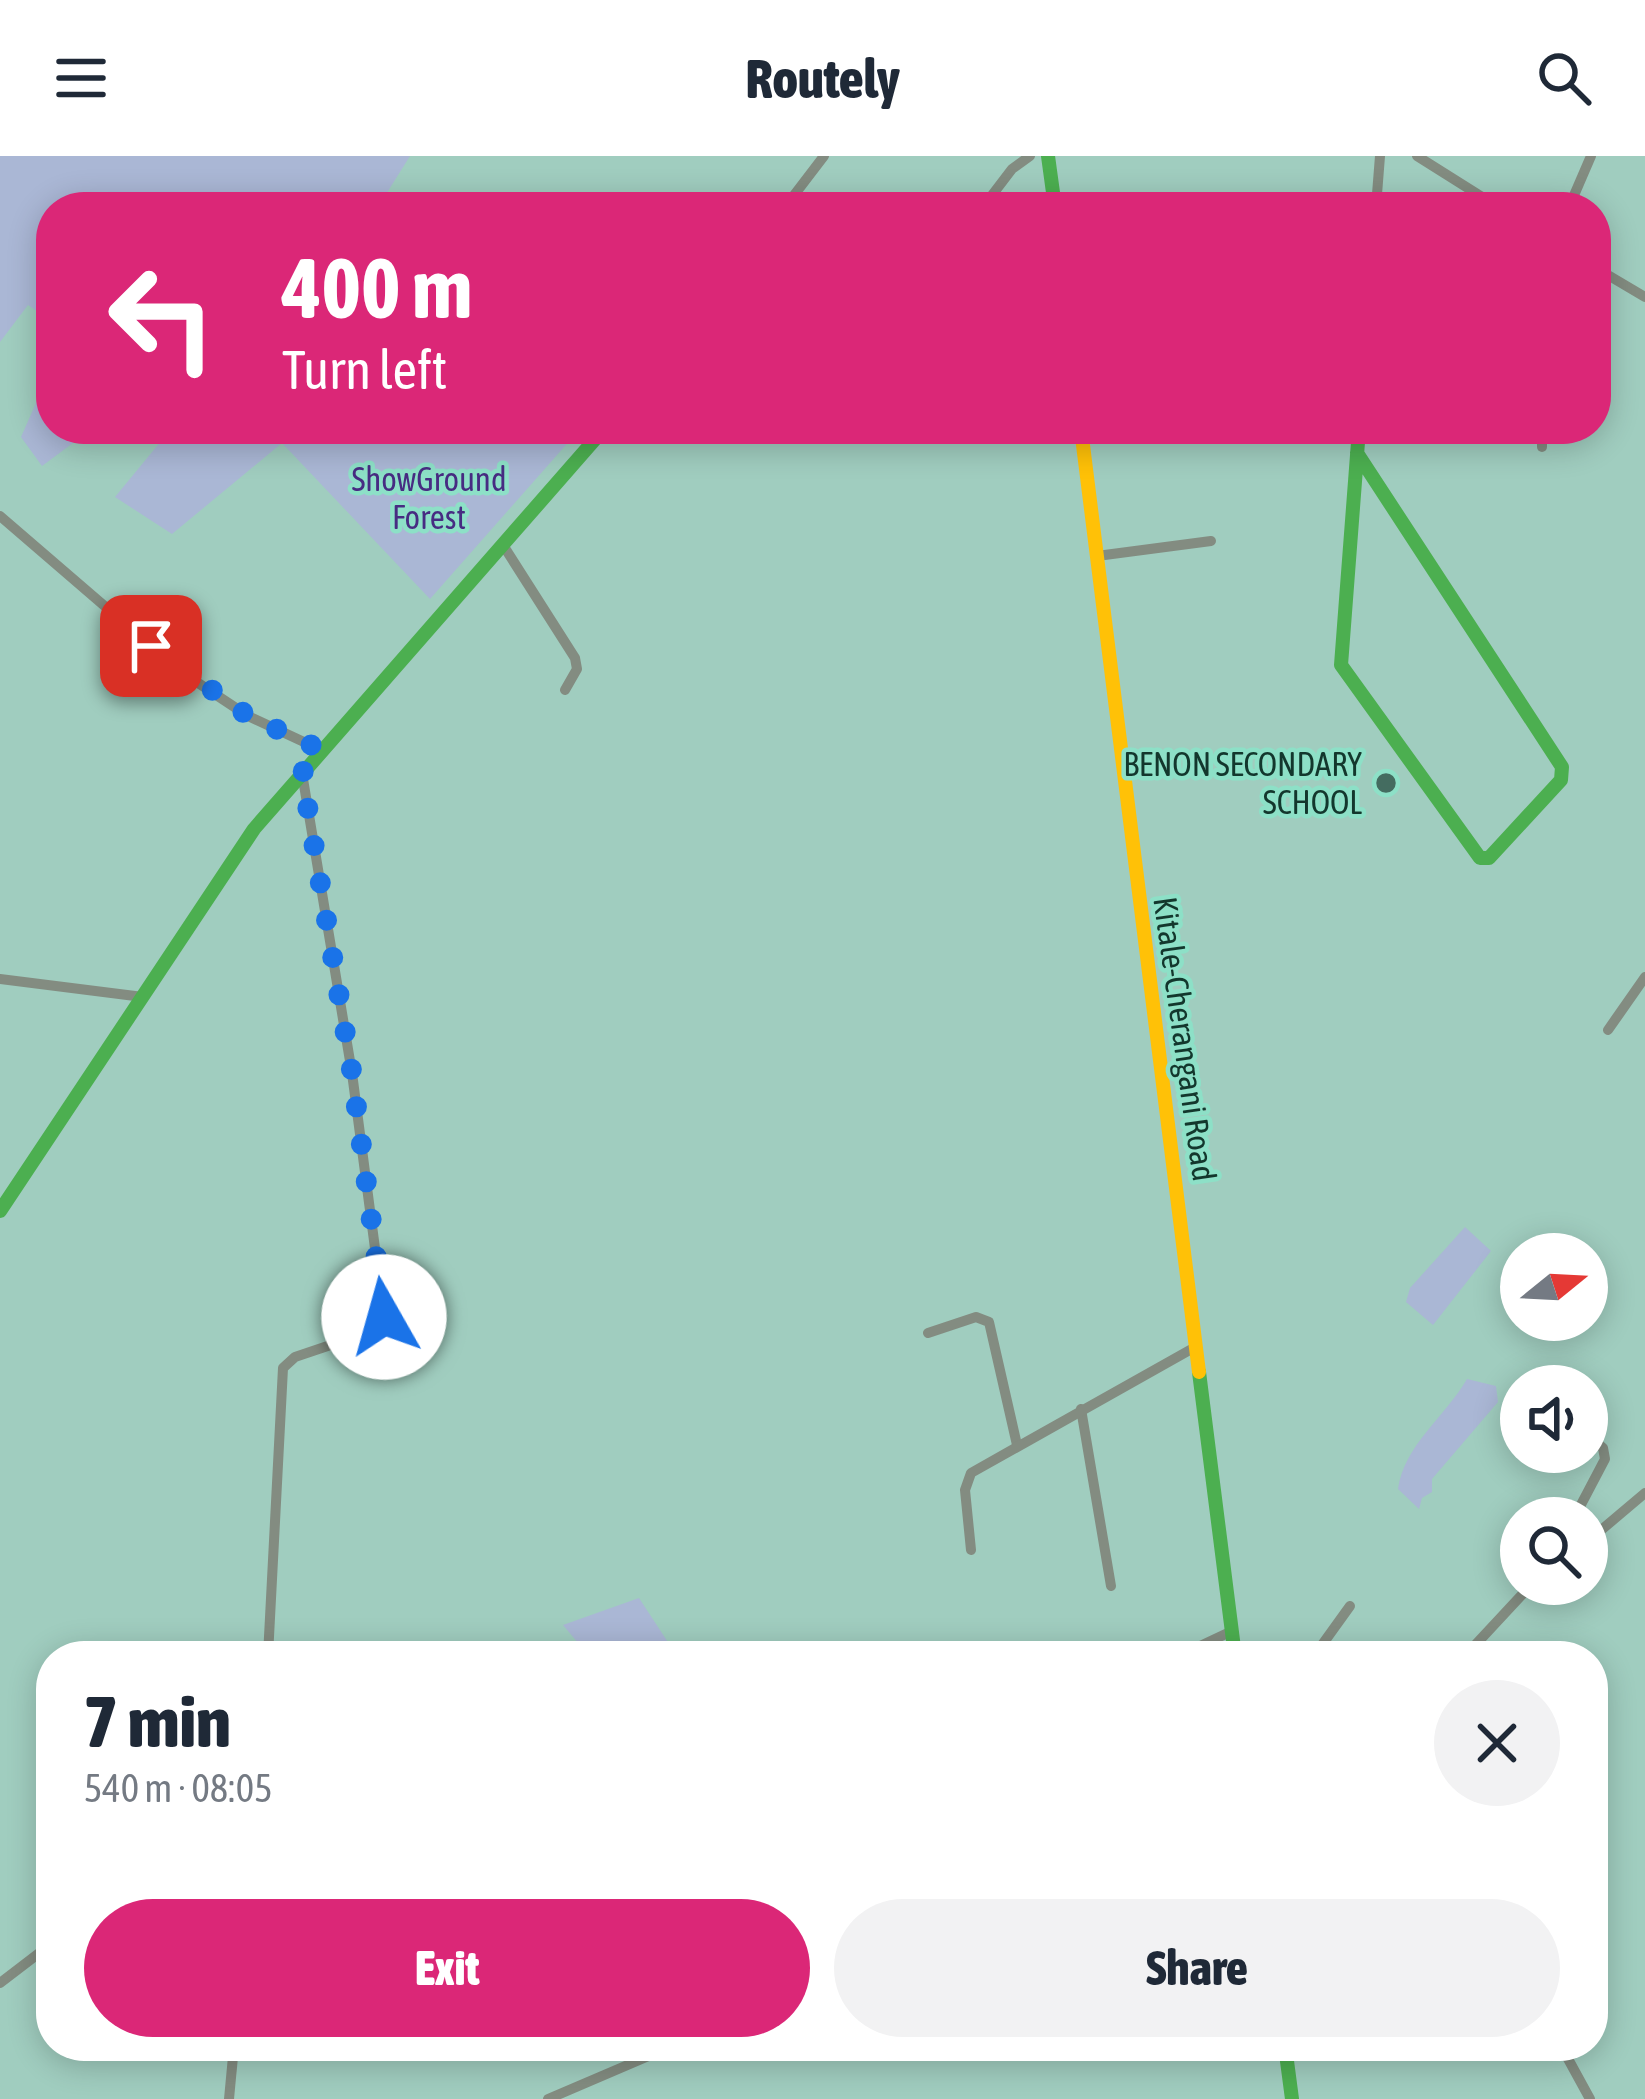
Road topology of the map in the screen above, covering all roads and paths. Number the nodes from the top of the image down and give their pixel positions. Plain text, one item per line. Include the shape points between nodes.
1 (824, 156) edge
2 (1030, 156) edge
3 (1048, 156) edge
4 (1380, 156) edge
5 (1417, 156) edge
6 (1591, 156) edge
7 (796, 192) edge
8 (994, 192) edge
9 (1053, 192) edge
10 (1377, 192) edge
11 (1474, 192) edge
12 (1575, 192) edge
13 (1611, 277) edge
14 (1645, 297) edge
15 (591, 444) edge
16 (1083, 444) edge
17 (1358, 444) edge
18 (1357, 453) junction
19 (0, 516) edge
20 (1211, 541) dead end
21 (503, 545) junction
22 (1097, 556) junction
23 (565, 689) dead end
24 (320, 749) junction
25 (302, 773) junction
26 (1645, 977) edge
27 (0, 979) edge
28 (143, 998) junction
29 (1608, 1030) dead end
30 (0, 1211) edge
31 (928, 1334) dead end
32 (1197, 1346) junction
33 (1081, 1409) junction
34 (1017, 1444) junction
35 (1645, 1493) edge
36 (1608, 1524) edge
37 (970, 1550) dead end
38 (1111, 1586) dead end
39 (1512, 1605) edge
40 (1351, 1606) dead end
41 (1232, 1630) junction
42 (269, 1641) edge
43 (1210, 1641) edge
44 (1233, 1641) edge
45 (1325, 1641) edge
46 (1479, 1641) edge
47 (36, 1956) edge
48 (0, 1984) edge
49 (233, 2061) edge
50 (637, 2061) edge
51 (1287, 2061) edge
52 (1569, 2061) edge
53 (229, 2099) edge
54 (548, 2099) edge
55 (1292, 2099) edge
56 (1590, 2099) edge

1 - 7 street
2 - 8 street
3 - 9 street
4 - 10 street
5 - 11 street
6 - 12 street
13 - 14 street
15 - 21 street
16 - 22 street, Kitale-Cherangani Road
17 - 18 street
18 - 18 street via 1562,767 1562,780 1489,858 1480,858 1341,664
19 - 24 street via 180,671 248,716
20 - 22 street
21 - 23 street via 575,658 578,669
21 - 24 street
22 - 32 street, Kitale-Cherangani Road
24 - 25 street
25 - 28 street via 229,862
25 - 42 street via 384,1317 378,1329 283,1368
26 - 29 street
27 - 28 street
28 - 30 street
31 - 34 street via 976,1318 989,1322
32 - 33 street
32 - 41 street, Kitale-Cherangani Road
33 - 34 street
33 - 38 street
34 - 37 street via 968,1476
35 - 36 street
39 - 46 street
40 - 45 street
41 - 43 street
41 - 44 street, Kitale-Cherangani Road
47 - 48 street
49 - 53 street
50 - 54 street
51 - 55 street
52 - 56 street

